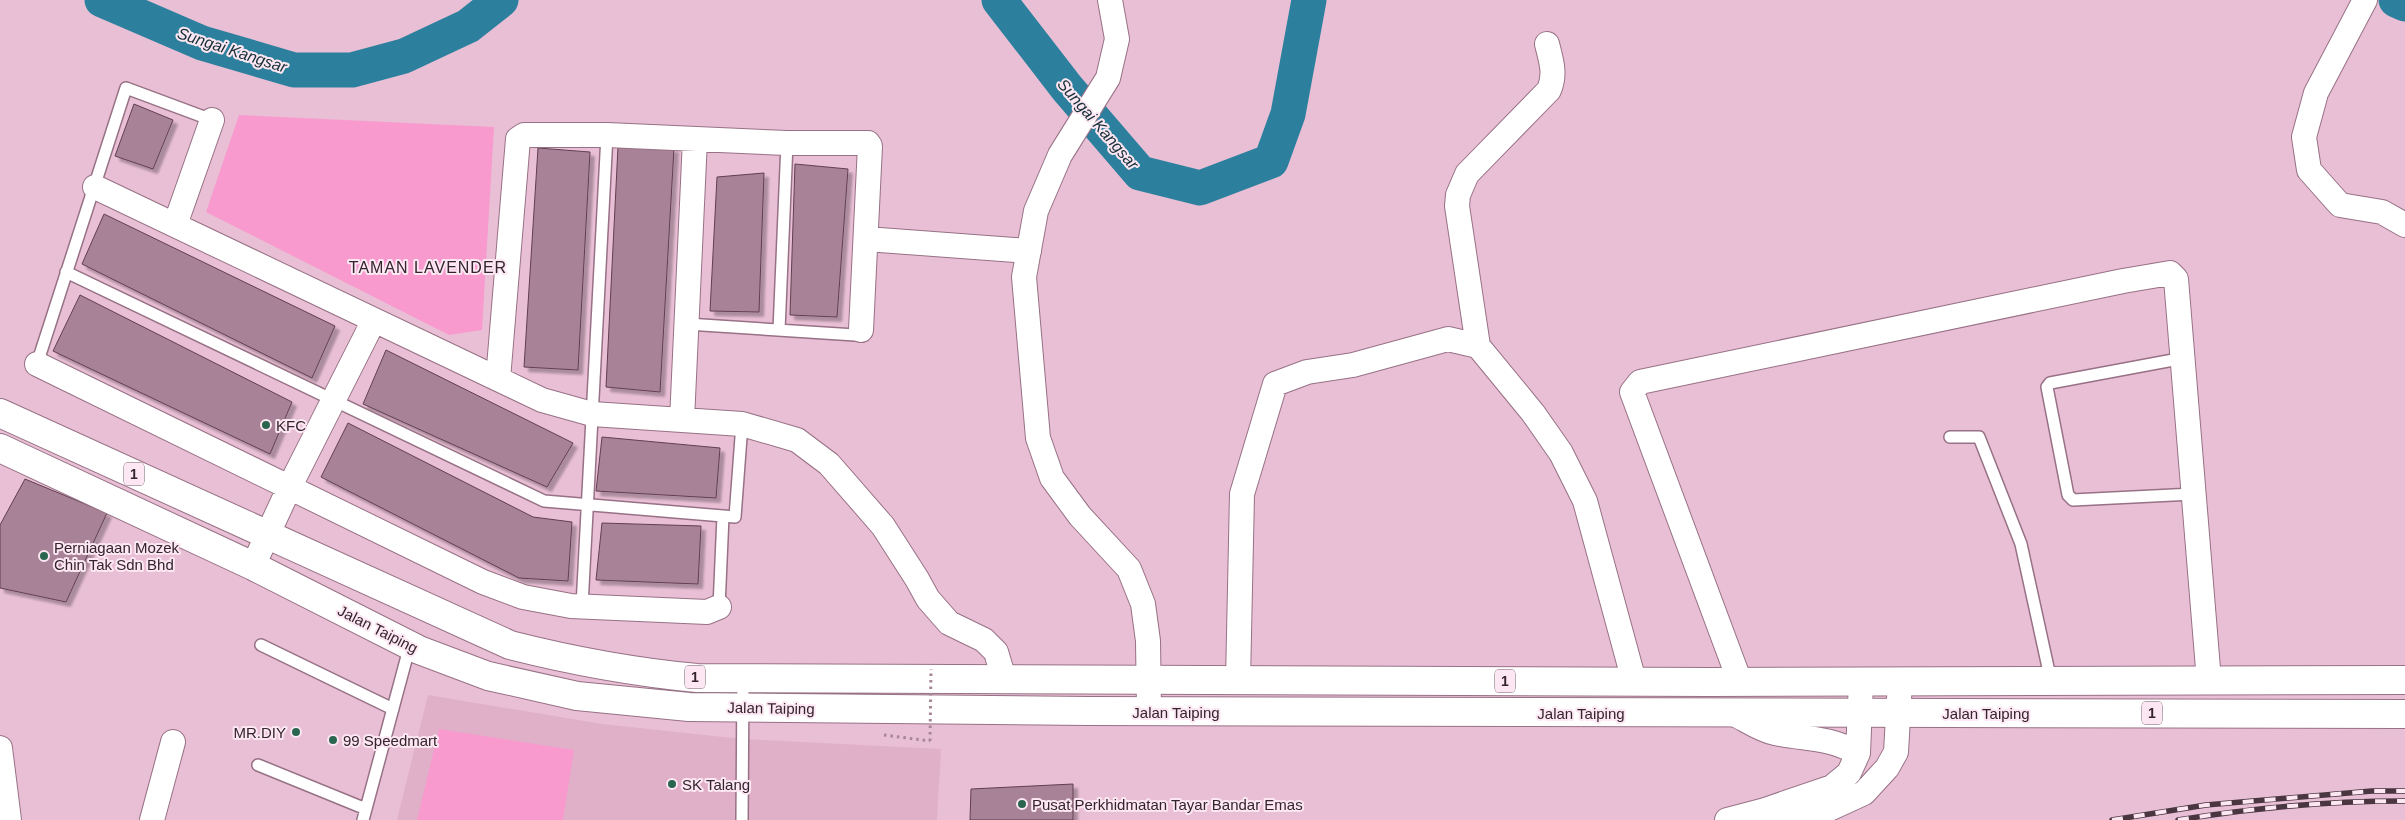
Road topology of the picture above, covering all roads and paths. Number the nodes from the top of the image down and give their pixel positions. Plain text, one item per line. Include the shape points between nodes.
1 (1110, 0) edge
2 (2362, 6) edge
3 (1547, 44) dead end
4 (212, 120) joint
5 (607, 135) junction
6 (695, 139) junction
7 (787, 143) junction
8 (95, 187) junction
9 (175, 225) junction
10 (2405, 225) edge
11 (866, 240) junction
12 (1029, 251) junction
13 (66, 272) junction
14 (374, 320) junction
15 (687, 324) junction
16 (780, 330) junction
17 (861, 330) joint
18 (1478, 346) junction
19 (2184, 358) junction
20 (37, 364) joint
21 (498, 379) junction
22 (333, 401) junction
23 (0, 413) edge
24 (592, 414) junction
25 (682, 420) junction
26 (742, 424) junction
27 (1950, 437) dead end
28 (0, 448) edge
29 (290, 486) junction
30 (2193, 494) junction
31 (587, 505) junction
32 (723, 516) junction
33 (268, 536) junction
34 (253, 566) junction
35 (582, 606) junction
36 (719, 607) joint
37 (261, 645) dead end
38 (410, 645) junction
39 (931, 669) dead end
40 (744, 678) junction
41 (1004, 680) junction
42 (2405, 680) edge
43 (1149, 681) junction
44 (1238, 681) junction
45 (1634, 681) junction
46 (2209, 681) junction
47 (1740, 682) junction
48 (1861, 682) junction
49 (1900, 682) junction
50 (2051, 682) junction
51 (742, 707) junction
52 (393, 709) junction
53 (1149, 712) junction
54 (1732, 713) junction
55 (1858, 713) junction
56 (1898, 713) junction
57 (2405, 714) edge
58 (884, 734) dead end
59 (173, 742) dead end
60 (0, 748) edge
61 (1858, 753) junction
62 (258, 766) dead end
63 (1765, 810) junction
64 (364, 814) edge
65 (9, 820) edge
66 (152, 820) edge
67 (742, 820) edge
68 (1727, 820) edge

1 - 12 street via 1117,39 1108,78 1060,155 1036,211
2 - 10 street via 2316,94 2304,138 2309,170 2340,205 2382,212
3 - 18 street via 1553,69 1549,90 1467,174 1458,195
4 - 8 lane via 126,88
4 - 9 street
5 - 6 street
5 - 21 street via 532,135 518,139
5 - 24 lane
6 - 7 street
6 - 15 street
7 - 11 street via 868,143
7 - 16 lane
8 - 9 street
8 - 13 lane
9 - 14 street
11 - 12 street
11 - 17 street
12 - 43 street via 1024,277 1038,438 1052,478 1080,516 1129,569 1143,604
13 - 20 lane
13 - 22 lane
14 - 21 street
14 - 22 street
15 - 16 lane
15 - 25 street
16 - 17 lane via 860,334
18 - 44 street via 1448,339 1353,365 1306,372 1275,384 1242,494
18 - 45 street via 1556,445 1585,501
19 - 30 street
19 - 30 lane via 2050,383 2047,387 2068,495 2073,500
19 - 47 street via 2176,280 2170,273 2123,280 1640,382 1632,392
20 - 29 street
21 - 24 street via 542,400
22 - 29 street
22 - 31 lane via 544,501
23 - 33 highway, Jalan Taiping / 1
24 - 25 street
24 - 31 lane
25 - 26 street
26 - 32 lane via 735,517
26 - 41 street via 797,440 829,464 883,526 928,599 949,623 984,640 996,652
27 - 50 lane via 1979,437 2020,544
28 - 34 highway, Jalan Taiping / 1
29 - 33 street
29 - 35 street via 483,582 523,597
30 - 46 street
31 - 32 lane
31 - 35 lane
32 - 36 lane
33 - 34 street
33 - 40 highway, Jalan Taiping / 1 via 510,645 637,672 697,678
34 - 38 highway, Jalan Taiping / 1
35 - 36 street via 707,612
37 - 52 lane
38 - 51 highway, Jalan Taiping / 1 via 488,676 577,696 689,707
38 - 52 lane
39 - 58 path, bridge via 930,741
40 - 41 highway, Jalan Taiping / 1
40 - 51 lane
41 - 43 highway, Jalan Taiping / 1
42 - 46 highway, Jalan Taiping / 1
43 - 44 highway, Jalan Taiping / 1
43 - 53 street
44 - 45 highway, Jalan Taiping / 1
45 - 47 highway, Jalan Taiping / 1
46 - 50 highway, Jalan Taiping / 1
47 - 48 highway, Jalan Taiping / 1
48 - 49 highway, Jalan Taiping / 1
48 - 55 street
49 - 50 highway, Jalan Taiping / 1
49 - 56 street
51 - 53 highway, Jalan Taiping / 1
51 - 67 lane
52 - 64 lane
53 - 54 highway, Jalan Taiping / 1
54 - 55 highway, Jalan Taiping / 1
54 - 61 street via 1774,733 1820,738
55 - 56 highway, Jalan Taiping / 1
55 - 61 street
56 - 57 highway, Jalan Taiping / 1
56 - 63 street via 1896,752 1887,768 1864,793 1829,809
59 - 66 street
60 - 65 street
61 - 63 street via 1848,773 1832,787
62 - 64 lane
63 - 68 street

